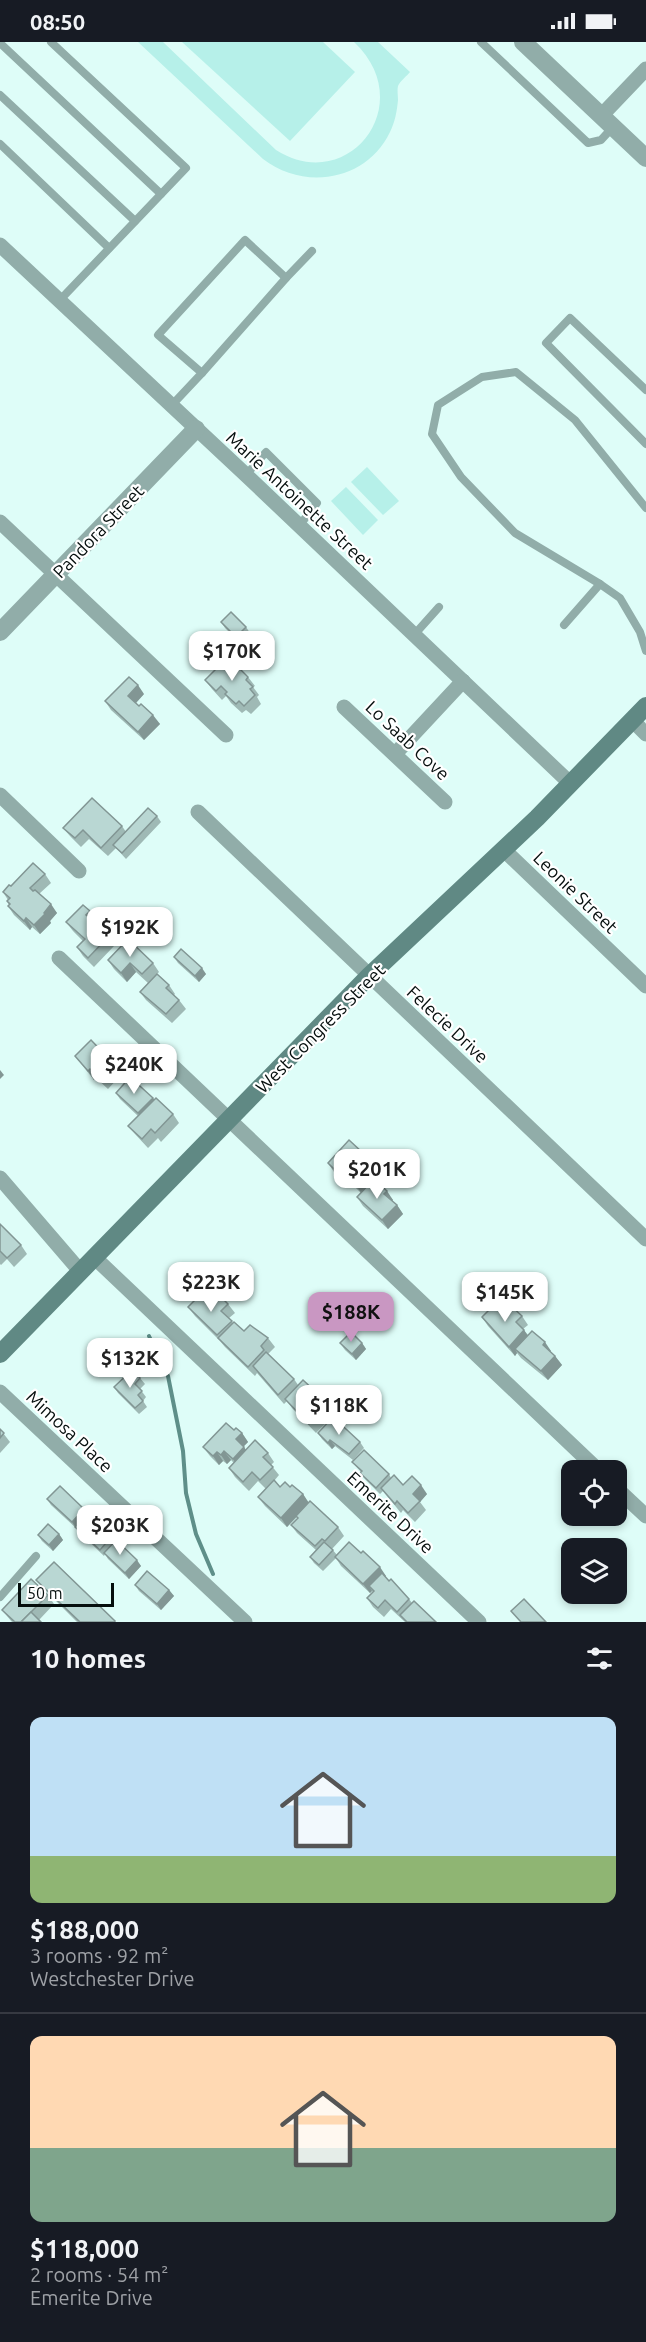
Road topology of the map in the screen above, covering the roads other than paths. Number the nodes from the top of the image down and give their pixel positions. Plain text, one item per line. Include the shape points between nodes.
1 (51, 42) edge
2 (481, 42) edge
3 (523, 42) edge
4 (1, 44) edge
5 (646, 69) edge
6 (0, 95) edge
7 (607, 122) junction
8 (0, 144) edge
9 (646, 158) edge
10 (161, 194) junction
11 (135, 221) junction
12 (0, 245) edge
13 (109, 248) junction
14 (312, 251) dead end
15 (286, 278) junction
16 (59, 301) junction
17 (202, 373) junction
18 (646, 390) edge
19 (171, 406) junction
20 (196, 429) junction
21 (646, 444) edge
22 (246, 475) junction
23 (645, 506) edge
24 (0, 522) edge
25 (299, 526) junction
26 (56, 574) junction
27 (600, 584) junction
28 (439, 607) dead end
29 (564, 625) dead end
30 (0, 632) edge
31 (414, 635) junction
32 (646, 651) edge
33 (463, 681) junction
34 (344, 706) dead end
35 (646, 706) edge
36 (632, 720) junction
37 (646, 734) edge
38 (226, 735) dead end
39 (395, 754) junction
40 (571, 784) junction
41 (0, 795) edge
42 (445, 802) dead end
43 (198, 812) dead end
44 (504, 850) junction
45 (79, 871) dead end
46 (59, 958) dead end
47 (369, 976) junction
48 (646, 986) edge
49 (229, 1121) junction
50 (0, 1178) edge
51 (646, 1239) edge
52 (94, 1257) junction
53 (81, 1271) junction
54 (0, 1354) edge
55 (0, 1392) edge
56 (587, 1460) edge
57 (627, 1498) edge
58 (646, 1516) edge
59 (36, 1556) dead end
60 (0, 1597) edge
61 (245, 1622) edge
62 (479, 1622) edge

1 - 10 lane via 186,168
2 - 7 lane via 588,143 601,140
3 - 7 street
4 - 10 lane
5 - 7 street
6 - 11 lane
7 - 9 street
8 - 13 lane
10 - 11 lane
11 - 13 lane
12 - 16 street, Marie Antoinette Street
13 - 16 lane
14 - 15 lane
15 - 17 lane
15 - 17 lane via 245,240 158,335
16 - 19 street, Marie Antoinette Street
17 - 19 lane
18 - 21 lane via 570,318 546,343
19 - 20 street, Marie Antoinette Street
20 - 22 street, Marie Antoinette Street
20 - 26 street, Pandora Street
22 - 25 street, Marie Antoinette Street
22 - 25 lane via 266,452 317,503
23 - 27 lane via 575,420 516,372 482,377 438,405 432,434 460,477 515,533
24 - 26 street
25 - 31 street, Marie Antoinette Street
26 - 30 street, Pandora Street
26 - 38 street
27 - 29 lane
27 - 32 lane via 620,598
28 - 31 lane
31 - 33 street, Marie Antoinette Street
33 - 39 street
33 - 40 street, Marie Antoinette Street
34 - 39 street, Lo Saab Cove
35 - 36 main road, West Congress Street
36 - 37 street
36 - 40 main road, West Congress Street
39 - 42 street, Lo Saab Cove
40 - 44 main road, West Congress Street
41 - 45 street
43 - 47 street, Felecie Drive
44 - 47 main road, West Congress Street
44 - 48 street, Leonie Street
46 - 49 street
47 - 49 main road, West Congress Street
47 - 51 street, Felecie Drive
49 - 52 main road, West Congress Street
49 - 56 street
50 - 53 street
52 - 53 main road, West Congress Street
52 - 62 street, Emerite Drive
53 - 54 main road, West Congress Street
55 - 61 street, Mimosa Place
57 - 58 street
59 - 60 lane

